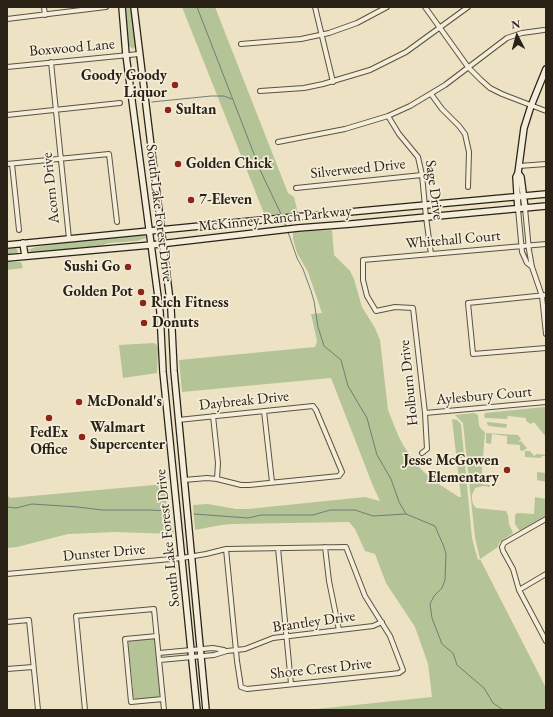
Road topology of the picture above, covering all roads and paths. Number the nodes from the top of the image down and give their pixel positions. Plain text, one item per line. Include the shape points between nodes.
1 (44, 7) edge
2 (106, 7) edge
3 (122, 7) edge
4 (134, 7) edge
5 (315, 7) edge
6 (387, 7) edge
7 (425, 7) edge
8 (468, 7) edge
9 (45, 15) junction
10 (7, 19) edge
11 (439, 28) junction
12 (544, 30) dead end
13 (321, 35) junction
14 (241, 44) dead end
15 (140, 54) junction
16 (126, 55) junction
17 (51, 62) junction
18 (7, 67) edge
19 (468, 67) junction
20 (546, 69) edge
21 (332, 82) junction
22 (260, 91) dead end
23 (431, 94) junction
24 (120, 103) dead end
25 (531, 106) junction
26 (56, 110) junction
27 (546, 111) edge
28 (7, 115) edge
29 (388, 116) junction
30 (278, 142) dead end
31 (152, 158) junction
32 (61, 159) junction
33 (141, 159) junction
34 (7, 164) edge
35 (12, 164) junction
36 (546, 164) edge
37 (519, 166) junction
38 (422, 175) junction
39 (468, 187) dead end
40 (296, 188) dead end
41 (546, 194) edge
42 (520, 197) junction
43 (425, 206) junction
44 (546, 206) edge
45 (518, 208) junction
46 (525, 208) junction
47 (426, 217) junction
48 (251, 221) junction
49 (117, 222) dead end
50 (19, 230) dead end
51 (161, 230) junction
52 (150, 232) junction
53 (234, 234) junction
54 (69, 239) junction
55 (23, 243) junction
56 (162, 243) junction
57 (546, 244) edge
58 (7, 245) edge
59 (151, 245) junction
60 (520, 246) junction
61 (528, 246) junction
62 (431, 254) junction
63 (25, 256) junction
64 (7, 258) edge
65 (532, 267) junction
66 (544, 296) edge
67 (413, 308) joint
68 (546, 334) edge
69 (546, 348) edge
70 (163, 378) junction
71 (174, 378) junction
72 (546, 402) edge
73 (264, 411) junction
74 (425, 413) junction
75 (213, 416) junction
76 (178, 420) junction
77 (422, 453) dead end
78 (217, 479) junction
79 (184, 480) junction
80 (174, 481) junction
81 (272, 482) junction
82 (546, 519) edge
83 (325, 547) junction
84 (278, 548) junction
85 (226, 549) junction
86 (191, 556) junction
87 (182, 558) junction
88 (7, 574) edge
89 (546, 574) edge
90 (519, 590) junction
91 (7, 622) edge
92 (382, 622) junction
93 (339, 630) junction
94 (544, 632) edge
95 (286, 635) junction
96 (157, 636) junction
97 (546, 641) edge
98 (200, 649) junction
99 (236, 649) junction
100 (191, 650) junction
101 (227, 651) junction
102 (159, 653) junction
103 (201, 656) junction
104 (192, 657) junction
105 (160, 660) junction
106 (33, 667) junction
107 (7, 669) edge
108 (291, 684) junction
109 (163, 699) junction
110 (38, 710) edge
111 (85, 710) edge
112 (164, 710) edge
113 (197, 710) edge
114 (206, 710) edge

1 - 9 street
2 - 9 street
3 - 16 main road, South Lake Forest Drive
4 - 15 main road, South Lake Forest Drive
5 - 13 street
6 - 13 street via 357,23
7 - 11 street
8 - 11 street
9 - 10 street
11 - 19 street
11 - 21 street via 396,58 370,70
12 - 19 street via 511,36
13 - 14 street
13 - 21 street
15 - 16 street, Boxwood Lane
15 - 31 main road, South Lake Forest Drive
16 - 17 street, Boxwood Lane
16 - 33 main road, South Lake Forest Drive
17 - 18 street, Boxwood Lane
17 - 26 street, Acorn Drive
19 - 23 street
19 - 25 street via 490,88
20 - 25 main road
21 - 22 street via 304,88
23 - 29 street
23 - 39 street via 465,134 469,152
24 - 26 street
25 - 27 street
25 - 37 main road via 523,133
26 - 28 street
26 - 32 street, Acorn Drive
29 - 30 street via 345,129
29 - 38 street, Sage Drive via 399,134 416,153
31 - 33 main road
31 - 51 main road, South Lake Forest Drive
32 - 35 street
32 - 49 street via 109,154
32 - 54 street, Acorn Drive
33 - 52 main road, South Lake Forest Drive
34 - 35 street
35 - 50 street
36 - 37 street
37 - 42 main road
38 - 40 street, Silverweed Drive
38 - 43 street, Sage Drive
41 - 42 main road, McKinney Ranch Parkway
42 - 43 main road, McKinney Ranch Parkway
42 - 45 main road
42 - 46 main road
43 - 47 street, Sage Drive
43 - 48 main road, McKinney Ranch Parkway
44 - 46 main road, McKinney Ranch Parkway
45 - 46 main road, McKinney Ranch Parkway
45 - 47 main road, McKinney Ranch Parkway
45 - 60 street
46 - 61 street
47 - 53 main road, McKinney Ranch Parkway
47 - 62 street, Sage Drive
48 - 51 main road, McKinney Ranch Parkway
48 - 53 main road via 254,224 252,230
51 - 52 main road, McKinney Ranch Parkway
51 - 56 main road, South Lake Forest Drive
52 - 54 main road, McKinney Ranch Parkway
52 - 59 main road, South Lake Forest Drive
53 - 56 main road, McKinney Ranch Parkway
54 - 55 main road, McKinney Ranch Parkway
55 - 58 main road, McKinney Ranch Parkway
55 - 63 main road
56 - 59 main road, McKinney Ranch Parkway
56 - 71 main road, South Lake Forest Drive via 171,309
57 - 61 street, Whitehall Court
59 - 63 main road, McKinney Ranch Parkway
59 - 70 main road, South Lake Forest Drive via 160,312
60 - 61 street, Whitehall Court
60 - 62 street, Whitehall Court
60 - 65 street via 527,263
61 - 65 street
62 - 67 street, Whitehall Court via 363,260 363,280 367,296 376,311 395,307
63 - 64 main road, McKinney Ranch Parkway
65 - 66 street
66 - 68 street
66 - 69 street via 468,303 473,354
67 - 74 street, Holburn Drive
70 - 71 main road
70 - 80 main road, South Lake Forest Drive
71 - 76 main road, South Lake Forest Drive
72 - 74 street, Aylesbury Court
73 - 75 street, Daybreak Drive
73 - 81 street
73 - 81 street, Daybreak Drive via 313,406 342,474
74 - 77 street, Holburn Drive via 427,449
75 - 76 street, Daybreak Drive
75 - 78 street via 218,463
76 - 79 main road, South Lake Forest Drive
78 - 79 street
78 - 81 street via 241,485
79 - 80 main road
79 - 86 main road, South Lake Forest Drive
80 - 87 main road, South Lake Forest Drive
82 - 90 street via 504,544 503,551 513,569
83 - 84 street, Dunster Drive
83 - 92 street, Dunster Drive via 346,547 365,596
83 - 93 street
84 - 85 street, Dunster Drive
84 - 95 street
85 - 86 street, Dunster Drive
85 - 99 street
86 - 87 street, Dunster Drive
86 - 98 main road, South Lake Forest Drive
87 - 88 street, Dunster Drive
87 - 100 main road, South Lake Forest Drive
89 - 90 street
90 - 94 street
91 - 106 street via 29,620
92 - 93 street, Brantley Drive via 373,626
92 - 108 street, Shore Crest Drive via 403,670 399,673
93 - 95 street, Brantley Drive
94 - 97 street
95 - 99 street, Brantley Drive via 245,649
95 - 108 street
96 - 102 street
96 - 109 street via 125,639 130,702
96 - 111 street via 154,609 76,616
98 - 100 street, Brantley Drive
98 - 101 street, Brantley Drive
98 - 103 main road, South Lake Forest Drive
99 - 101 street, Brantley Drive
99 - 108 street, Shore Crest Drive via 241,687 247,689
100 - 102 street, Brantley Drive
100 - 104 main road, South Lake Forest Drive
101 - 103 street, Brantley Drive
102 - 105 street
103 - 104 street, Brantley Drive
103 - 114 main road, South Lake Forest Drive
104 - 105 street, Brantley Drive
104 - 113 main road, South Lake Forest Drive
105 - 109 street
106 - 107 street
106 - 110 street
109 - 112 street

